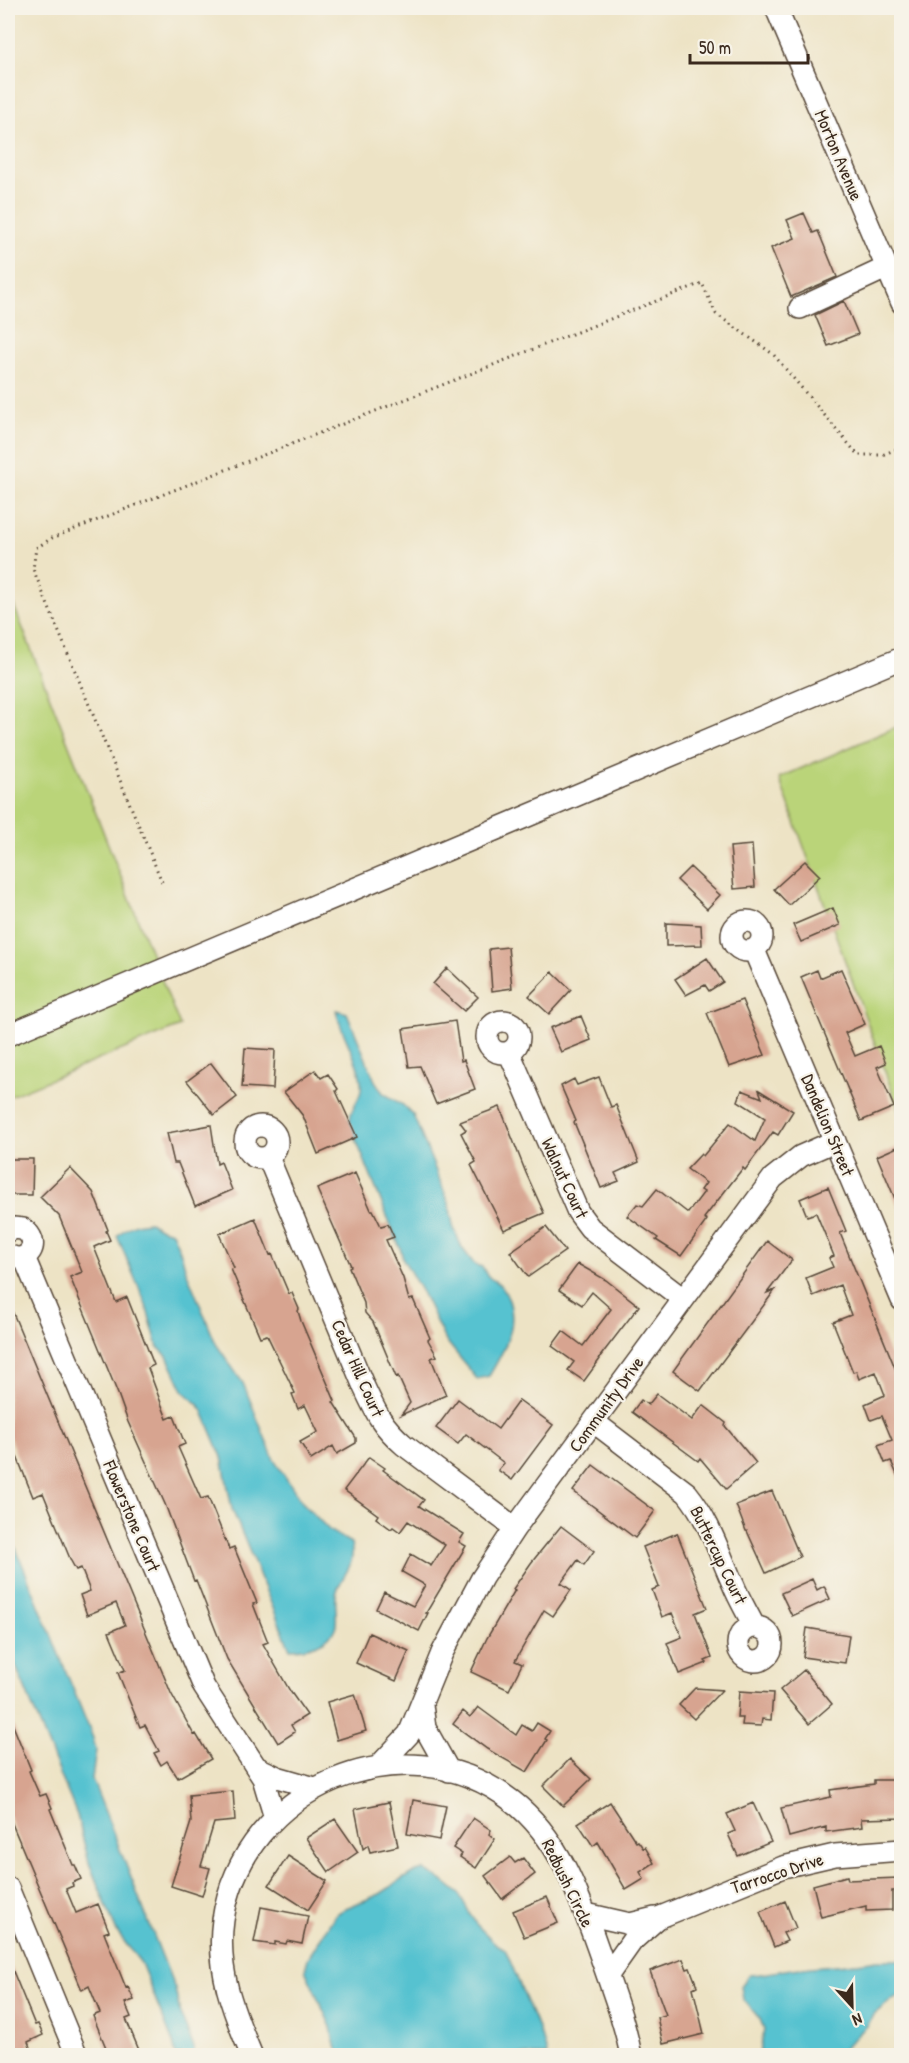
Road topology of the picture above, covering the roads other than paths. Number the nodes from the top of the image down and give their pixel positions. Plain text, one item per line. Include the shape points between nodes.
1 (776, 8) edge
2 (886, 268) junction
3 (901, 302) edge
4 (800, 308) dead end
5 (902, 658) edge
6 (754, 950) dead end
7 (8, 1035) edge
8 (509, 1052) dead end
9 (835, 1141) junction
10 (268, 1157) dead end
11 (8, 1231) edge
12 (16, 1256) edge
13 (683, 1299) junction
14 (902, 1300) edge
15 (594, 1422) junction
16 (515, 1527) junction
17 (754, 1626) dead end
18 (422, 1704) junction
19 (379, 1766) junction
20 (256, 1767) junction
21 (449, 1771) junction
22 (315, 1788) junction
23 (275, 1818) junction
24 (902, 1850) edge
25 (8, 1888) edge
26 (586, 1914) junction
27 (658, 1918) junction
28 (608, 1975) junction
29 (78, 2055) edge
30 (252, 2055) edge
31 (631, 2055) edge

1 - 2 street, Morton Avenue
2 - 3 street, Morton Avenue
2 - 4 street
5 - 7 street
6 - 9 street, Dandelion Street
8 - 13 street, Walnut Court via 578,1212 590,1228
9 - 13 street, Community Drive via 801,1156 773,1178
9 - 14 street, Dandelion Street
10 - 16 street, Cedar Hill Court via 379,1419 404,1445
11 - 12 street, Flowerstone Court via 23,1228 32,1236 32,1248
12 - 20 street, Flowerstone Court via 204,1687
13 - 15 street, Community Drive
15 - 16 street, Community Drive
15 - 17 street, Buttercup Court via 687,1493 698,1506
16 - 18 street, Community Drive via 442,1653
18 - 19 street, Community Drive via 409,1734
18 - 21 street via 425,1728
19 - 21 street, Redbush Circle
19 - 22 street, Redbush Circle
20 - 22 street
20 - 23 street, Flowerstone Court
21 - 26 street, Redbush Circle via 499,1792 535,1822 553,1846
22 - 23 street, Redbush Circle
23 - 30 street, Redbush Circle via 260,1834 239,1869 223,1922 224,1980
24 - 27 street, Tarrocco Drive via 835,1855 783,1867
25 - 29 street
26 - 27 street, Tarrocco Drive via 630,1924
26 - 28 street, Redbush Circle
27 - 28 street, Tarrocco Drive via 632,1941
28 - 31 street, Redbush Circle

